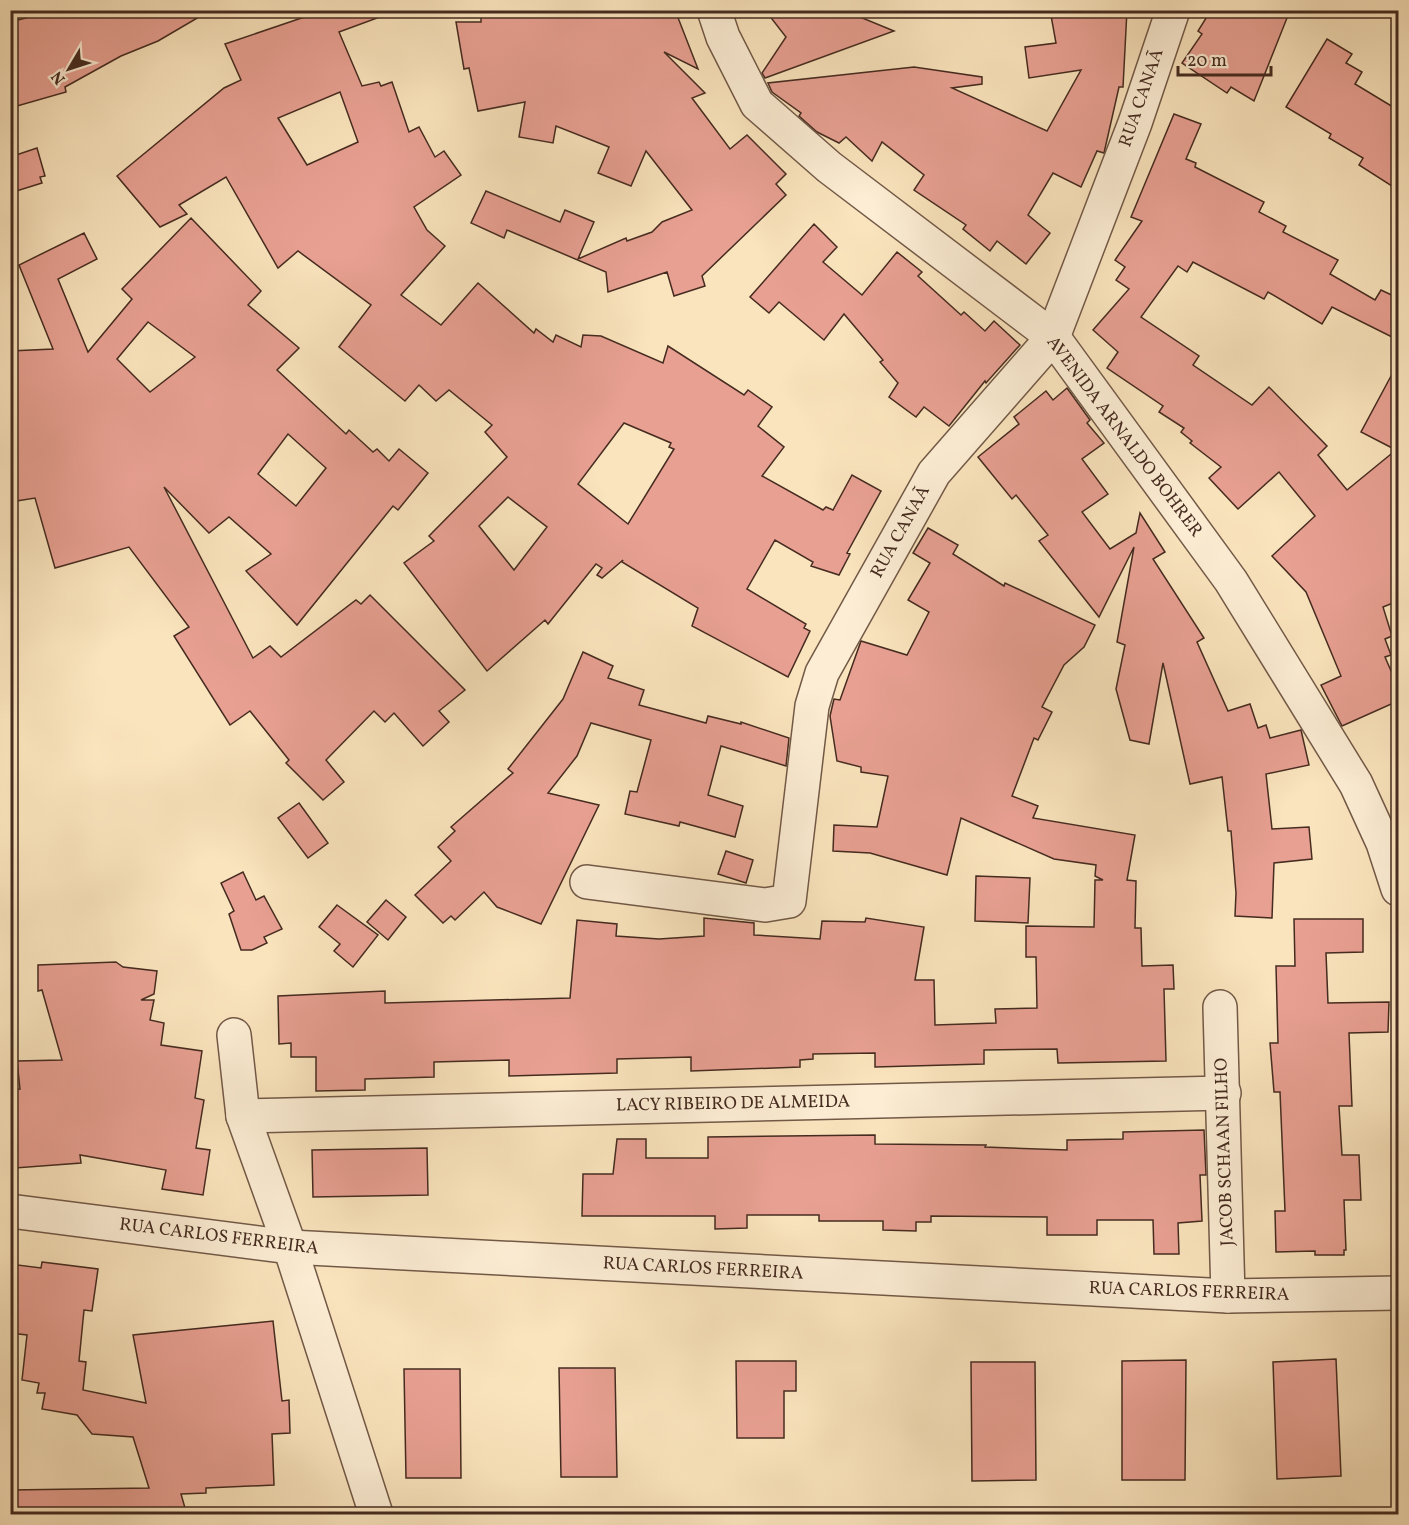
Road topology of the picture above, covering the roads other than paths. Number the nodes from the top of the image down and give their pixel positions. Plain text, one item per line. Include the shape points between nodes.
1 (714, 10) edge
2 (1173, 10) edge
3 (1053, 337) junction
4 (587, 882) dead end
5 (1398, 889) edge
6 (1220, 1007) dead end
7 (234, 1035) dead end
8 (1224, 1093) junction
9 (243, 1116) junction
10 (10, 1211) edge
11 (290, 1247) junction
12 (1398, 1293) edge
13 (1228, 1296) junction
14 (376, 1515) edge

1 - 3 street, AVENIDA ARNALDO BOHRER via 723,37 757,104 829,167
2 - 3 street, RUA CANAÃ via 1135,123
3 - 4 street, RUA CANAÃ via 933,473 822,674 812,706 789,901 765,905
3 - 5 street, AVENIDA ARNALDO BOHRER via 1231,580 1356,784 1383,843
6 - 8 street, JACOB SCHAAN FILHO
7 - 9 street
8 - 9 street, LACY RIBEIRO DE ALMEIDA
8 - 13 street, JACOB SCHAAN FILHO
9 - 11 street
10 - 11 street, RUA CARLOS FERREIRA
11 - 13 street, RUA CARLOS FERREIRA
11 - 14 street
12 - 13 street, RUA CARLOS FERREIRA

